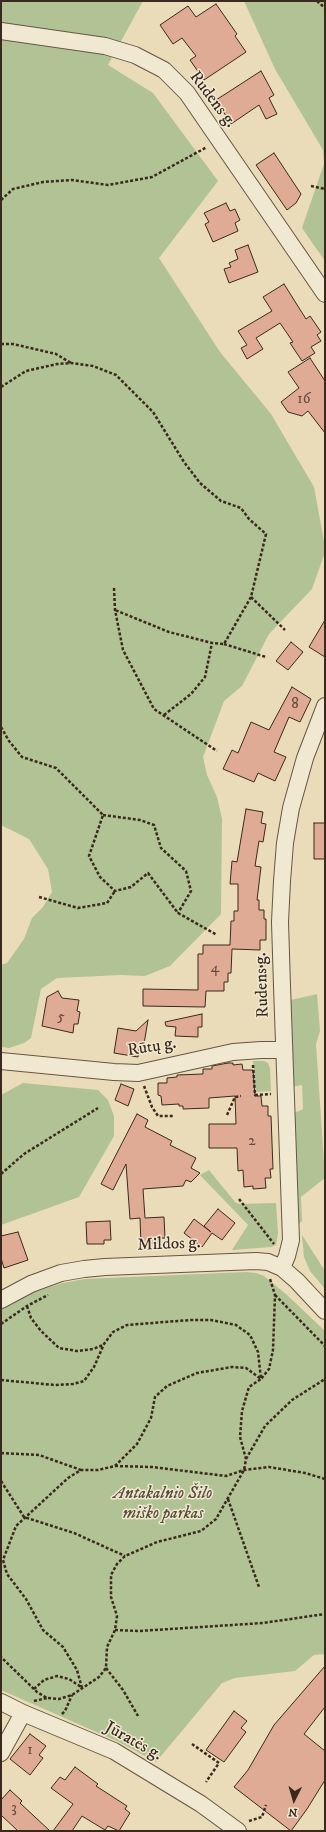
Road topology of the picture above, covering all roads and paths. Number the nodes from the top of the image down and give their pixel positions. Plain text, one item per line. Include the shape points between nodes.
1 (317, 1) edge
2 (325, 8) edge
3 (1, 31) edge
4 (219, 140) junction
5 (311, 186) dead end
6 (325, 189) edge
7 (1, 200) edge
8 (325, 294) edge
9 (1, 344) edge
10 (71, 363) junction
11 (1, 387) edge
12 (114, 588) dead end
13 (251, 597) junction
14 (115, 610) junction
15 (285, 630) dead end
16 (212, 643) junction
17 (224, 644) junction
18 (266, 656) dead end
19 (325, 706) edge
20 (164, 715) junction
21 (1, 727) edge
22 (217, 751) dead end
23 (102, 815) junction
24 (115, 891) junction
25 (39, 897) dead end
26 (178, 913) junction
27 (217, 936) dead end
28 (284, 1050) junction
29 (252, 1051) junction
30 (1, 1061) edge
31 (138, 1073) junction
32 (241, 1096) dead end
33 (285, 1096) junction
34 (98, 1108) dead end
35 (227, 1115) dead end
36 (174, 1116) dead end
37 (1, 1174) edge
38 (239, 1199) dead end
39 (291, 1240) junction
40 (275, 1271) junction
41 (31, 1284) junction
42 (50, 1294) dead end
43 (275, 1295) junction
44 (1, 1300) edge
45 (27, 1306) junction
46 (325, 1311) edge
47 (1, 1324) edge
48 (104, 1344) junction
49 (325, 1346) edge
50 (261, 1379) junction
51 (325, 1379) edge
52 (1, 1380) edge
53 (1, 1453) edge
54 (246, 1460) junction
55 (115, 1466) junction
56 (81, 1470) junction
57 (244, 1470) junction
58 (325, 1479) edge
59 (1, 1481) edge
60 (228, 1498) junction
61 (24, 1517) junction
62 (125, 1556) junction
63 (259, 1587) dead end
64 (325, 1614) edge
65 (115, 1630) junction
66 (1, 1658) edge
67 (106, 1668) junction
68 (82, 1688) junction
69 (34, 1689) junction
70 (72, 1695) junction
71 (1, 1702) edge
72 (23, 1713) junction
73 (138, 1716) dead end
74 (51, 1724) junction
75 (192, 1744) dead end
76 (1, 1753) edge
77 (206, 1782) dead end
78 (266, 1805) dead end
79 (244, 1826) edge

1 - 2 path
3 - 4 street, Rudens g. via 105,46 136,55 164,70 187,93
4 - 7 path via 152,176 108,185 72,180 43,182 13,189
4 - 8 street, Rudens g.
5 - 6 path
9 - 10 path via 13,344 56,354
10 - 11 path via 26,371
10 - 13 path via 93,366 116,375 153,412 200,483 221,501 241,508 266,534
12 - 14 path
13 - 15 path
13 - 17 path
14 - 16 path via 169,632
14 - 20 path via 123,650 154,709
16 - 17 path
16 - 20 path via 205,677 191,694
17 - 18 path
19 - 28 street, Rudens g. via 305,758 291,808 285,843 280,922
20 - 22 path
21 - 23 path via 8,741 22,757 56,768
23 - 24 path via 89,856 100,877
23 - 26 path via 140,820 154,825 161,848 186,871 191,891
24 - 25 path via 107,903 78,908
24 - 26 path via 130,888 148,872
26 - 27 path
28 - 29 street, Rūtų g.
28 - 33 street, Rudens g.
29 - 31 street, Rūtų g. via 233,1052
29 - 33 path via 255,1095
30 - 31 street, Rūtų g.
31 - 36 path via 158,1116
32 - 35 path via 235,1097
33 - 39 street, Rudens g.
34 - 37 path via 24,1154
38 - 39 path via 275,1246
39 - 40 street, Rudens g. via 287,1256
40 - 41 street, Mildos g. via 268,1262 256,1260 106,1267 61,1273
40 - 43 path
40 - 46 street, Mildos g. via 297,1280
41 - 44 street, Mildos g.
41 - 45 path
42 - 45 path
43 - 49 path
43 - 50 path via 273,1350 269,1369
45 - 47 path
45 - 48 path via 34,1322 59,1348 77,1351 94,1349
48 - 50 path via 114,1332 127,1325 211,1320 236,1325 250,1335 258,1352
48 - 52 path via 94,1367 84,1381 55,1385
50 - 54 path via 249,1387 242,1411 240,1437
50 - 55 path via 246,1368 232,1367 197,1373 167,1386 156,1397 151,1418 137,1444
51 - 54 path via 292,1400 265,1426
53 - 56 path via 39,1455
54 - 57 path
55 - 56 path
55 - 57 path via 152,1467 226,1476
56 - 61 path via 68,1478
57 - 58 path via 269,1467
57 - 60 path
59 - 61 path
60 - 62 path via 216,1519 201,1531 157,1542
60 - 63 path
61 - 62 path via 74,1533
61 - 68 path via 16,1526 3,1560 7,1574 26,1599 43,1630 63,1647 77,1670
62 - 65 path via 111,1575 110,1597 117,1616
64 - 65 path via 263,1623 140,1631
65 - 67 path via 107,1647
66 - 69 path
67 - 68 path via 99,1677
67 - 73 path
68 - 69 path via 69,1679 57,1676 44,1680
68 - 70 path
69 - 70 path via 47,1698 59,1699
70 - 74 path via 65,1711
71 - 72 street, Jūratės g.
72 - 74 street, Jūratės g.
72 - 76 street
74 - 79 street, Jūratės g. via 114,1751 201,1804
75 - 77 path via 218,1763
78 - 79 path via 262,1817

